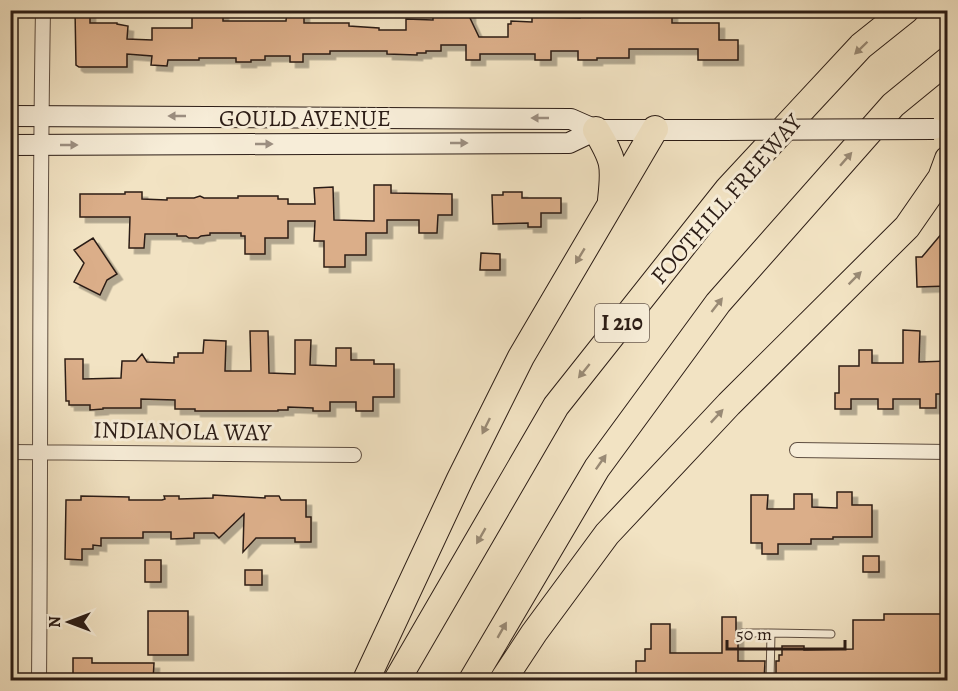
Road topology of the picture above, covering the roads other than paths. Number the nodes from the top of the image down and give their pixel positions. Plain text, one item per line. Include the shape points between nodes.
1 (43, 10) edge
2 (906, 10) edge
3 (948, 60) edge
4 (10, 116) edge
5 (41, 116) junction
6 (655, 129) junction
7 (596, 130) junction
8 (941, 130) edge
9 (10, 145) edge
10 (41, 145) junction
11 (948, 159) edge
12 (611, 206) junction
13 (797, 450) dead end
14 (10, 452) edge
15 (41, 452) junction
16 (948, 452) edge
17 (354, 455) dead end
18 (743, 633) dead end
19 (771, 633) junction
20 (831, 634) dead end
21 (39, 681) edge
22 (366, 681) edge
23 (397, 681) edge
24 (472, 681) edge
25 (503, 681) edge
26 (770, 681) edge

1 - 5 street
2 -> 23 highway, FOOTHILL FREEWAY / I 210 via 861,46 728,189 556,406
24 -> 3 highway, I 210 via 597,468 718,303 893,105
4 - 5 street, GOULD AVENUE
7 -> 5 street, GOULD AVENUE via 571,118
5 - 10 street
6 - 7 street, GOULD AVENUE
6 - 8 street, GOULD AVENUE, bridge
6 - 12 highway
10 -> 7 street, GOULD AVENUE via 569,143
7 - 12 highway via 610,153 615,172
9 - 10 street, GOULD AVENUE
10 - 15 street
25 -> 11 highway via 607,534 729,404 907,227 941,178
12 -> 22 highway via 520,357
13 - 16 street
14 - 15 street, INDIANOLA WAY
15 - 17 street, INDIANOLA WAY
15 - 21 street
18 - 19 lane
19 - 20 lane
19 - 26 lane

